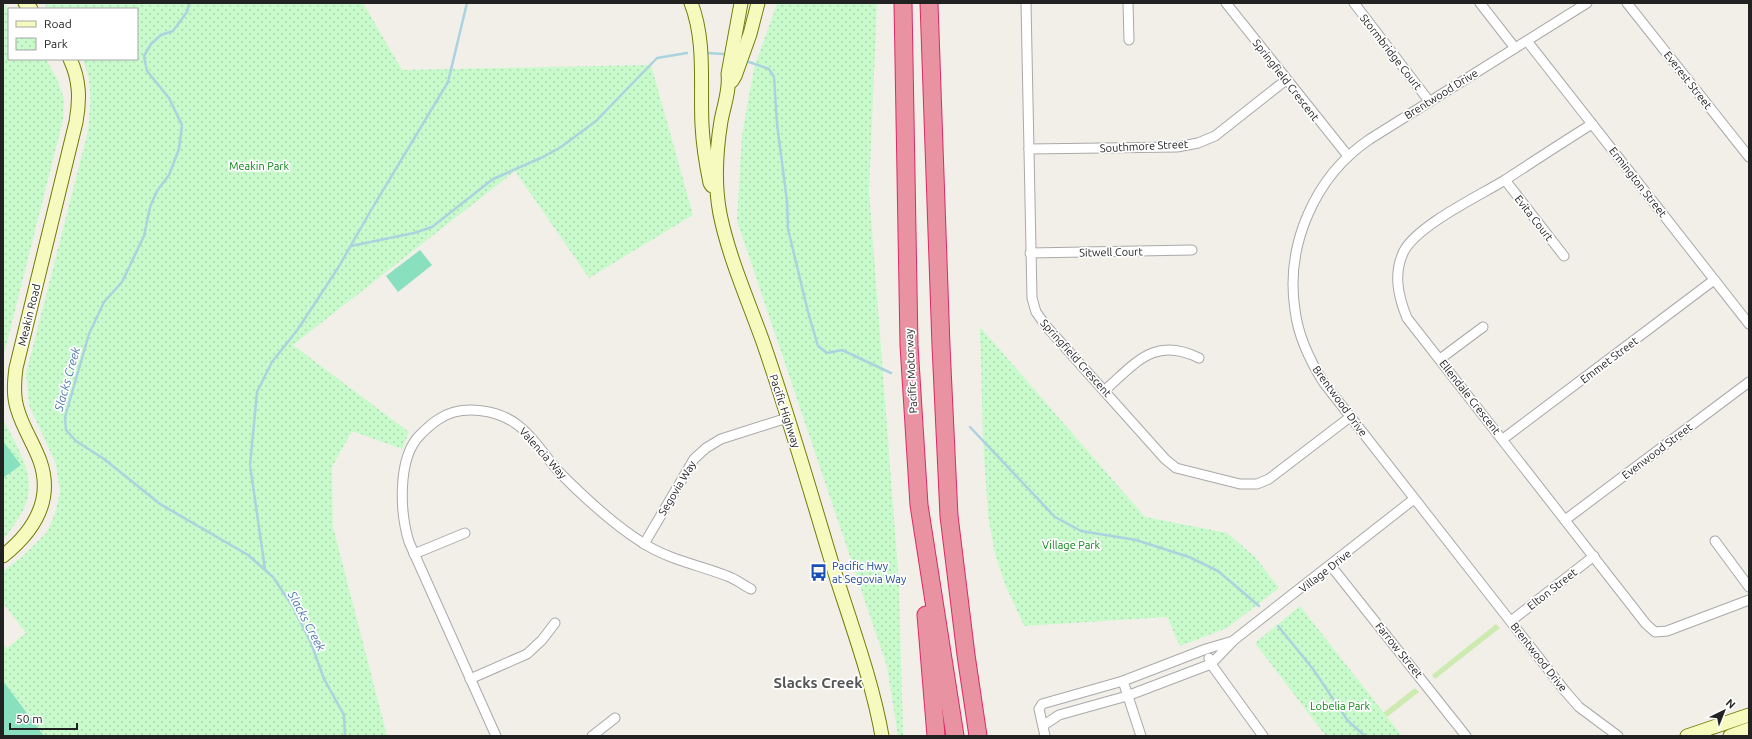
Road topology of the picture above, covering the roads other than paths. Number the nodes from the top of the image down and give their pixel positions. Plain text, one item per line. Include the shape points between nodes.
1 (691, 3) edge
2 (741, 3) edge
3 (758, 3) edge
4 (903, 3) edge
5 (930, 3) edge
6 (1026, 3) edge
7 (1128, 3) edge
8 (1226, 3) edge
9 (1354, 3) edge
10 (1480, 3) edge
11 (1587, 3) edge
12 (1627, 3) edge
13 (1129, 40) dead end
14 (1527, 41) junction
15 (1515, 48) junction
16 (70, 60) edge
17 (1286, 80) junction
18 (730, 84) junction
19 (1429, 101) junction
20 (1592, 124) junction
21 (1029, 150) junction
22 (1348, 156) junction
23 (1749, 158) edge
24 (1505, 180) junction
25 (716, 190) junction
26 (1192, 250) dead end
27 (1030, 253) junction
28 (1564, 256) dead end
29 (1714, 280) junction
30 (1749, 324) edge
31 (1483, 327) dead end
32 (1199, 358) dead end
33 (1440, 359) junction
34 (1748, 384) edge
35 (1105, 390) junction
36 (1350, 417) junction
37 (787, 418) junction
38 (1503, 439) junction
39 (1414, 499) junction
40 (919, 506) junction
41 (1565, 520) junction
42 (465, 533) dead end
43 (1716, 541) dead end
44 (644, 544) junction
45 (414, 554) junction
46 (3, 556) edge
47 (1594, 556) junction
48 (1331, 566) junction
49 (1749, 586) edge
50 (751, 589) dead end
51 (1749, 600) edge
52 (1511, 621) junction
53 (555, 623) dead end
54 (1234, 640) junction
55 (1206, 649) junction
56 (1211, 664) junction
57 (470, 679) junction
58 (1122, 681) junction
59 (1127, 696) junction
60 (1749, 715) edge
61 (616, 718) dead end
62 (1044, 726) junction
63 (1749, 729) edge
64 (496, 736) edge
65 (592, 736) edge
66 (882, 736) edge
67 (936, 736) edge
68 (955, 736) edge
69 (978, 736) edge
70 (1045, 736) edge
71 (1141, 736) edge
72 (1263, 736) edge
73 (1466, 736) edge
74 (1618, 736) edge
75 (1687, 736) edge
76 (1730, 736) edge

1 - 25 main road via 698,29 701,63 704,153 710,183
2 - 18 main road, Pacific Highway via 728,74
3 - 18 main road, Pacific Highway via 735,76
4 - 40 highway, Pacific Motorway via 909,345
5 - 69 highway via 949,516
6 - 21 street, Springfield Crescent
7 - 13 street
8 - 17 street, Springfield Crescent
9 - 19 street, Stormbridge Court
10 - 15 street
11 - 14 street, Brentwood Drive
12 - 23 street, Everest Street
14 - 15 street, Brentwood Drive
14 - 20 street, Ermington Street
15 - 19 street, Brentwood Drive
16 - 46 main road, Meakin Road via 78,84 79,106 16,368 14,390 17,410 40,462 45,486 42,506 34,525
17 - 21 street, Southmore Street via 1215,136 1198,143 1177,147
17 - 22 street, Springfield Crescent
18 - 25 main road, Pacific Highway via 719,136
19 - 22 street, Brentwood Drive
20 - 24 street, Ellendale Crescent
20 - 29 street, Ermington Street
21 - 27 street, Springfield Crescent
22 - 36 street, Brentwood Drive via 1323,186 1302,228 1296,252 1294,282 1295,311 1305,347 1324,383
24 - 28 street, Evita Court
24 - 33 street, Ellendale Crescent via 1430,224 1405,250 1401,261 1397,284 1399,300 1407,318
25 - 37 main road, Pacific Highway via 724,233
26 - 27 street, Sitwell Court
27 - 35 street, Springfield Crescent via 1032,298 1036,312
29 - 30 street, Ermington Street
29 - 38 street, Emmet Street
31 - 33 street
32 - 35 street via 1186,351 1157,350 1146,354
33 - 38 street, Ellendale Crescent
34 - 41 street, Evenwood Street
35 - 36 street, Springfield Crescent via 1165,459 1176,468 1240,484 1257,484 1269,479
36 - 39 street, Brentwood Drive
37 - 44 street, Segovia Way via 721,439 706,448 694,459
37 - 66 main road, Pacific Highway via 868,679
38 - 41 street, Ellendale Crescent
39 - 48 street, Village Drive
39 - 52 street, Brentwood Drive
40 - 67 highway
40 - 68 highway, Pacific Motorway
41 - 47 street, Ellendale Crescent
42 - 45 street
43 - 49 street
44 - 45 street, Valencia Way via 573,486 519,426 491,412 472,410 440,418 415,440 406,461 405,530
44 - 50 street, Valencia Way via 666,556 729,576
45 - 57 street, Valencia Way
47 - 51 street, Ellendale Crescent via 1646,624 1655,632 1667,631
47 - 52 street, Elton Street
48 - 54 street, Village Drive
48 - 73 street, Farrow Street
52 - 74 street, Brentwood Drive via 1564,691 1579,707
53 - 57 street via 527,654
54 - 55 street, Village Drive
54 - 56 street, Village Drive
55 - 56 street
55 - 58 street, Village Drive
56 - 59 street, Village Drive
56 - 72 street
57 - 64 street, Valencia Way
58 - 59 street
58 - 62 street, Village Drive via 1043,704 1039,709
59 - 62 street, Village Drive via 1059,715
59 - 71 street
60 - 75 main road
61 - 65 street
62 - 70 street
63 - 76 main road

